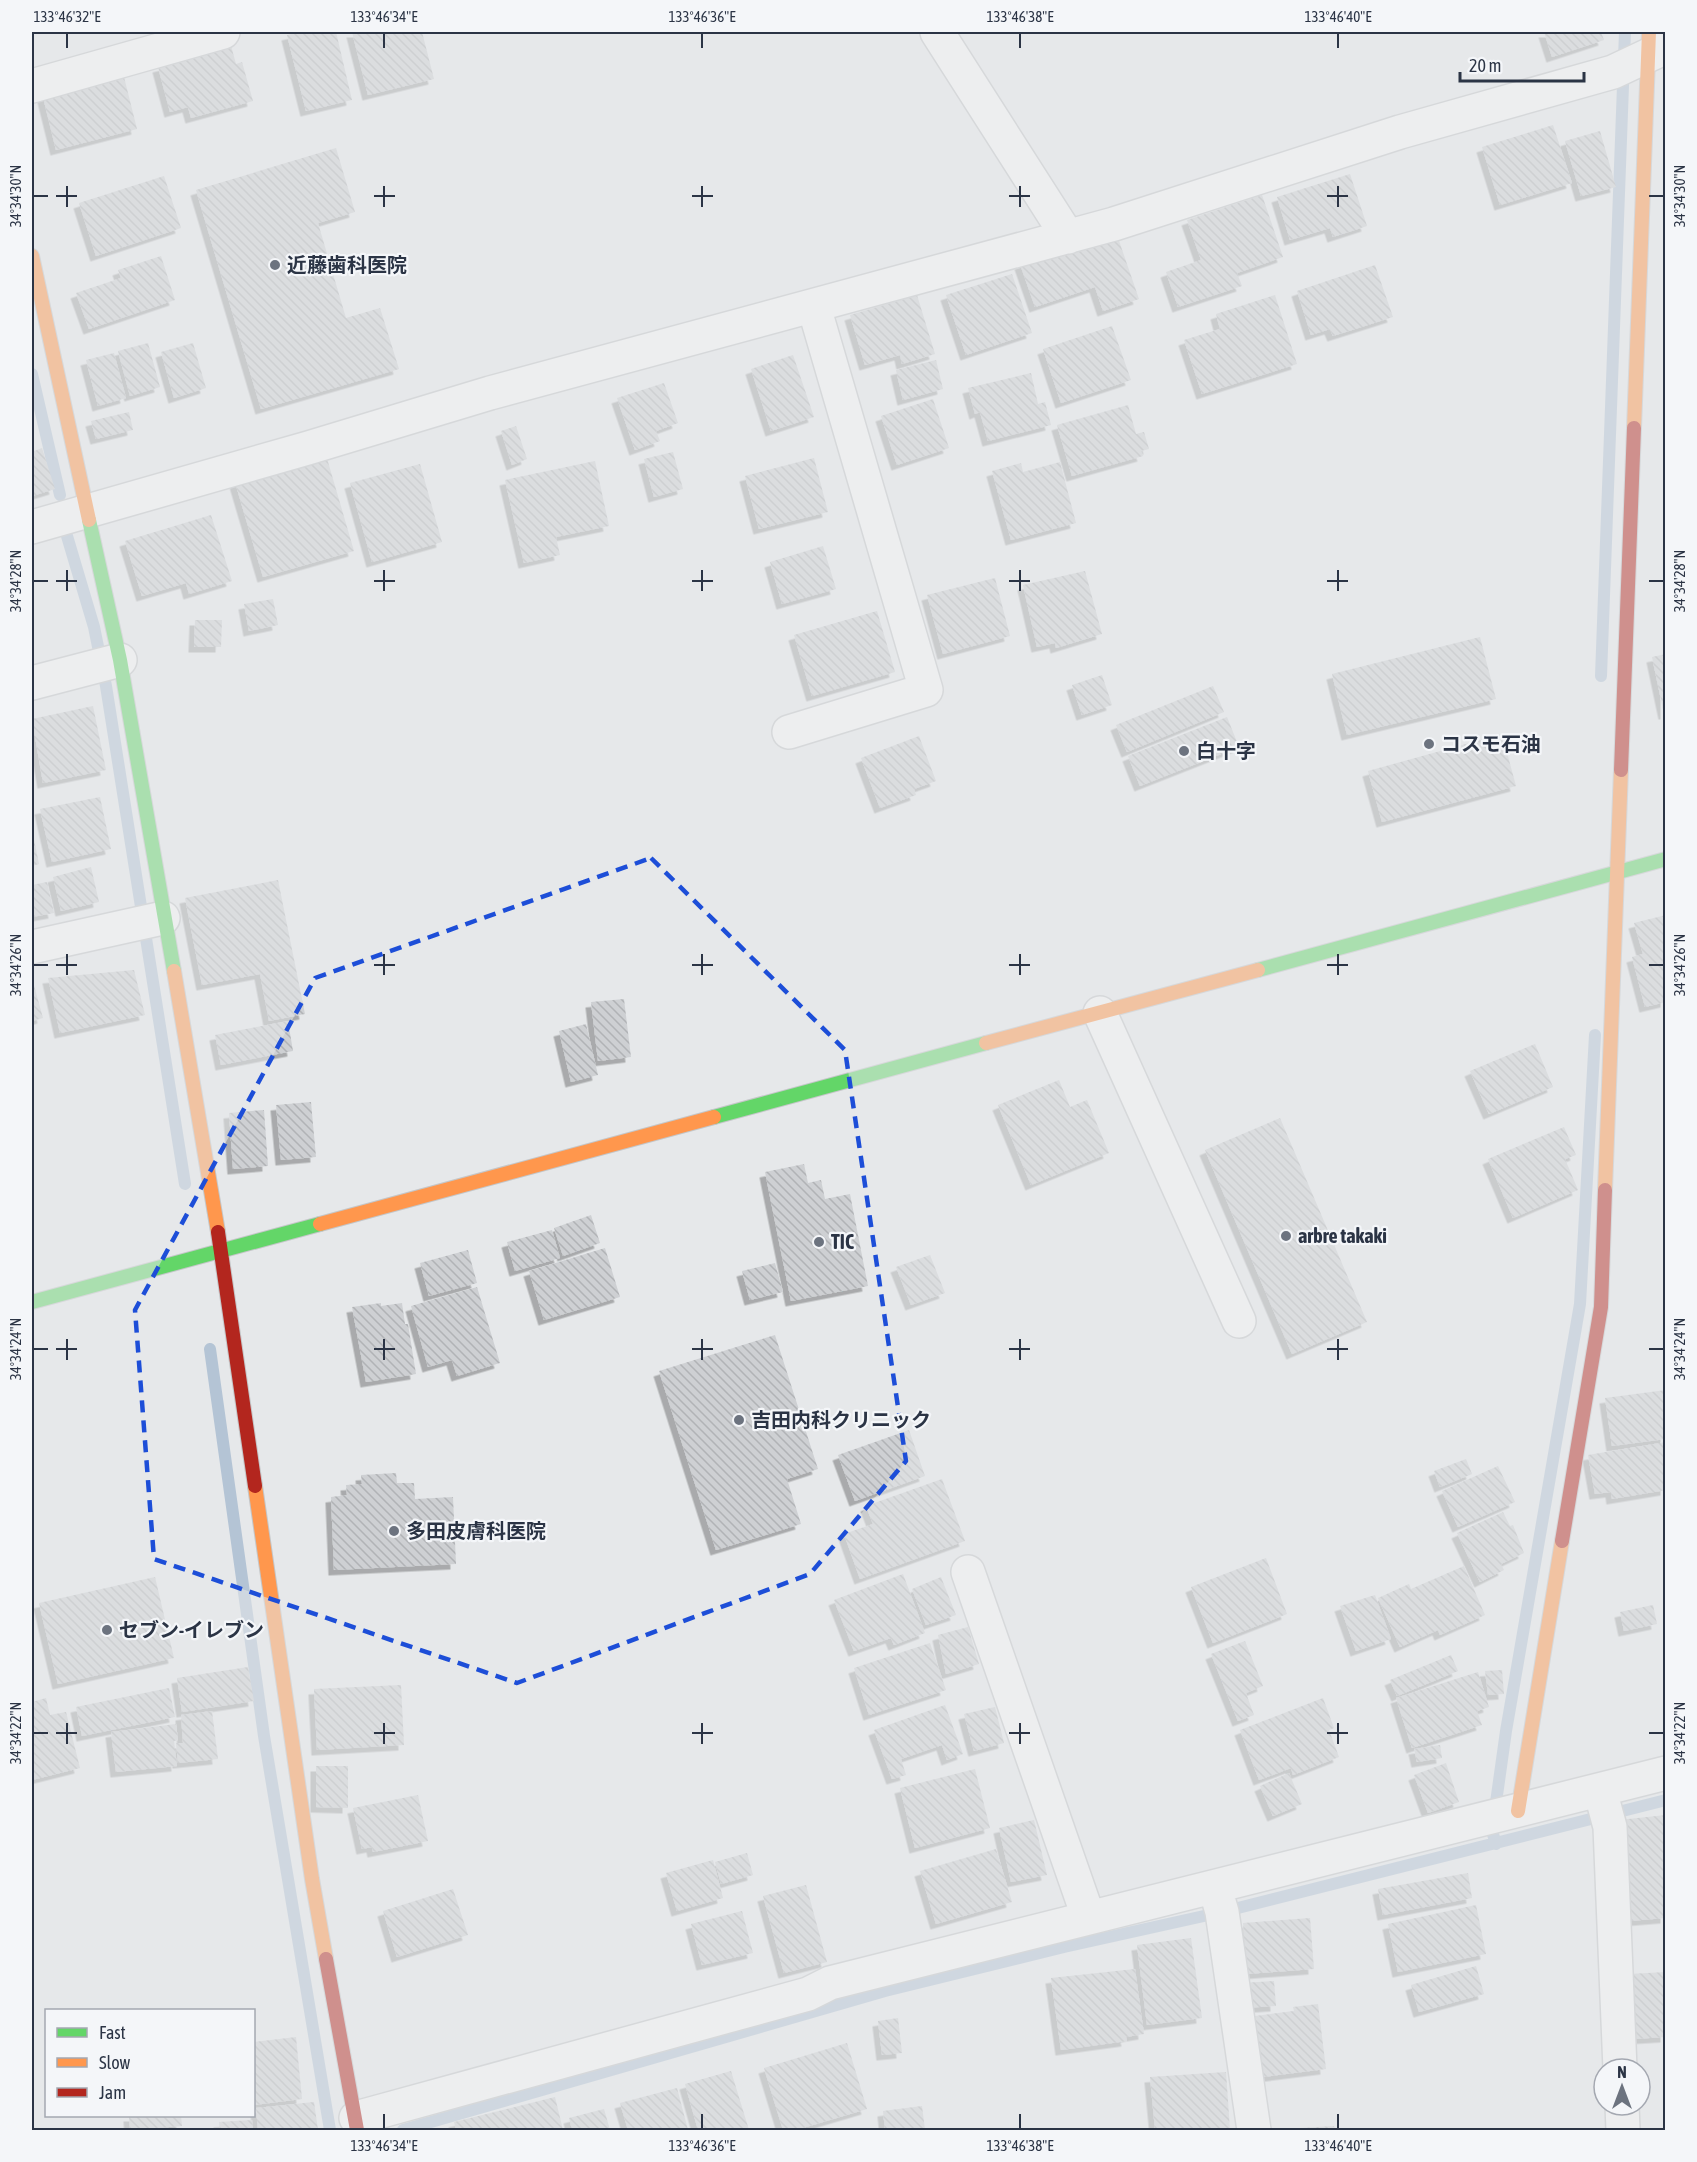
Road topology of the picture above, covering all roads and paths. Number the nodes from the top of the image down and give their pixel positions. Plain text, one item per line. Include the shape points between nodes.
1 (223, 32) edge
2 (937, 32) edge
3 (1642, 54) edge
4 (32, 86) edge
5 (1068, 237) junction
6 (32, 256) edge
7 (814, 307) junction
8 (87, 511) junction
9 (32, 526) edge
10 (107, 663) junction
11 (32, 683) edge
12 (789, 732) dead end
13 (1665, 859) edge
14 (1616, 873) junction
15 (148, 921) junction
16 (32, 947) edge
17 (1100, 1013) junction
18 (222, 1250) junction
19 (32, 1302) edge
20 (1239, 1321) dead end
21 (968, 1572) dead end
22 (1665, 1773) edge
23 (1605, 1807) junction
24 (1503, 1815) junction
25 (1215, 1888) junction
26 (1088, 1916) junction
27 (1619, 2057) edge
28 (356, 2124) edge
29 (1254, 2130) edge

1 - 4 street
2 - 5 street
3 - 5 street
3 - 14 street
5 - 7 street
6 - 8 street
7 - 8 street via 490,393
7 - 12 street via 927,690
8 - 9 street
8 - 10 street
10 - 11 street
10 - 15 street
13 - 14 street
14 - 17 street
14 - 24 street via 1601,1307
15 - 16 street
15 - 18 street
17 - 18 street
17 - 20 street
18 - 19 street
18 - 28 street via 312,1879
21 - 26 street
22 - 23 street
23 - 24 street
23 - 27 street
24 - 25 street
25 - 26 street
25 - 29 street via 1222,1912
26 - 28 street via 830,1983 807,1994

